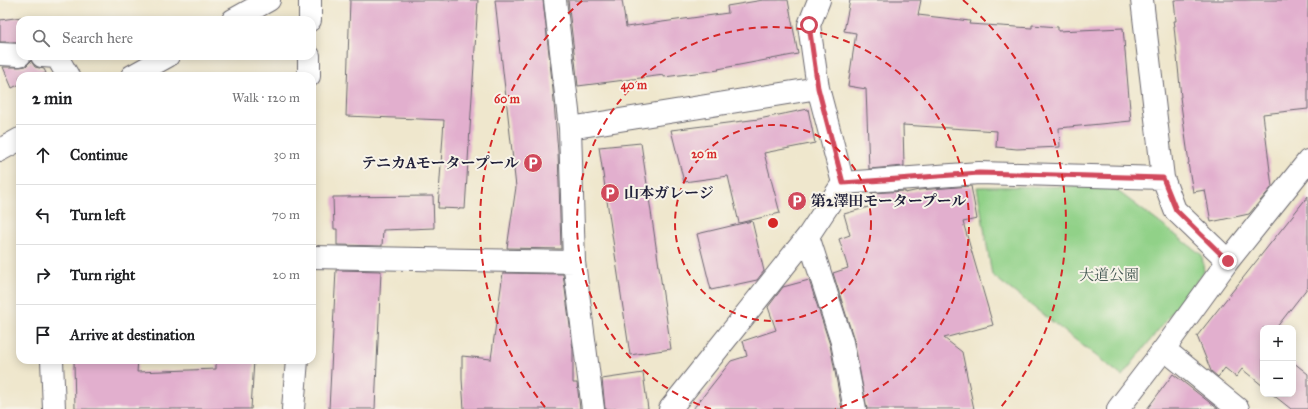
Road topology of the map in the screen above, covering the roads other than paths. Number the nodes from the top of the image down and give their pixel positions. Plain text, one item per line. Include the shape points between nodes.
1 (269, 0) edge
2 (310, 0) edge
3 (555, 0) edge
4 (819, 0) edge
5 (1142, 0) edge
6 (240, 16) edge
7 (310, 16) edge
8 (0, 54) edge
9 (16, 55) edge
10 (59, 60) edge
11 (161, 60) edge
12 (309, 60) edge
13 (66, 72) edge
14 (139, 72) edge
15 (308, 72) edge
16 (818, 88) junction
17 (570, 128) junction
18 (16, 141) edge
19 (0, 150) edge
20 (1308, 161) edge
21 (1163, 178) junction
22 (843, 183) junction
23 (808, 236) junction
24 (316, 257) edge
25 (1228, 261) junction
26 (574, 262) junction
27 (1164, 349) junction
28 (52, 364) edge
29 (297, 364) edge
30 (54, 409) edge
31 (293, 409) edge
32 (593, 409) edge
33 (670, 409) edge
34 (856, 409) edge
35 (1118, 409) edge
36 (1238, 409) edge

1 - 6 street
2 - 7 street
3 - 17 street
4 - 16 street via 809,25
5 - 21 street
8 - 9 street
10 - 13 street
11 - 14 street
12 - 15 street
16 - 17 street
16 - 22 street
17 - 26 street
18 - 19 street
20 - 25 street
21 - 22 street via 979,173
21 - 25 street via 1176,210
22 - 23 street
23 - 33 street
23 - 34 street via 842,342
24 - 26 street
25 - 27 street
26 - 32 street
27 - 35 street
27 - 36 street
28 - 30 street
29 - 31 street

